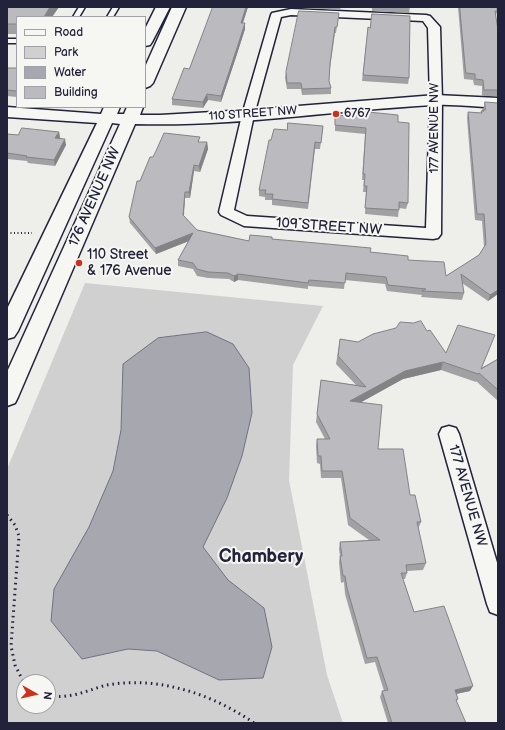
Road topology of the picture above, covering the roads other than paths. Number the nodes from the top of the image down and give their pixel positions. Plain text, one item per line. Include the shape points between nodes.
1 (82, 7) edge
2 (116, 7) edge
3 (163, 7) edge
4 (180, 7) edge
5 (77, 16) edge
6 (111, 16) edge
7 (146, 40) edge
8 (146, 81) edge
9 (436, 100) junction
10 (498, 103) edge
11 (7, 112) edge
12 (109, 113) edge
13 (132, 113) edge
14 (248, 115) junction
15 (433, 234) joint
16 (7, 331) edge
17 (7, 397) edge
18 (449, 434) dead end
19 (498, 604) edge

1 - 5 lane
2 - 6 lane
3 - 7 street
4 - 8 street
9 - 10 street, 110 STREET NW
9 - 14 street, 110 STREET NW
9 - 14 street, 177 AVENUE NW via 434,26 426,18 291,12 276,14
9 - 15 street, 177 AVENUE NW
11 - 12 street, 110 STREET NW
12 - 13 street, 110 STREET NW
12 - 16 street, 176 AVENUE NW
13 - 14 street, 110 STREET NW via 160,120
13 - 17 street, 176 AVENUE NW
14 - 15 street, 109 STREET NW via 226,212 244,222
18 - 19 street, 177 AVENUE NW

